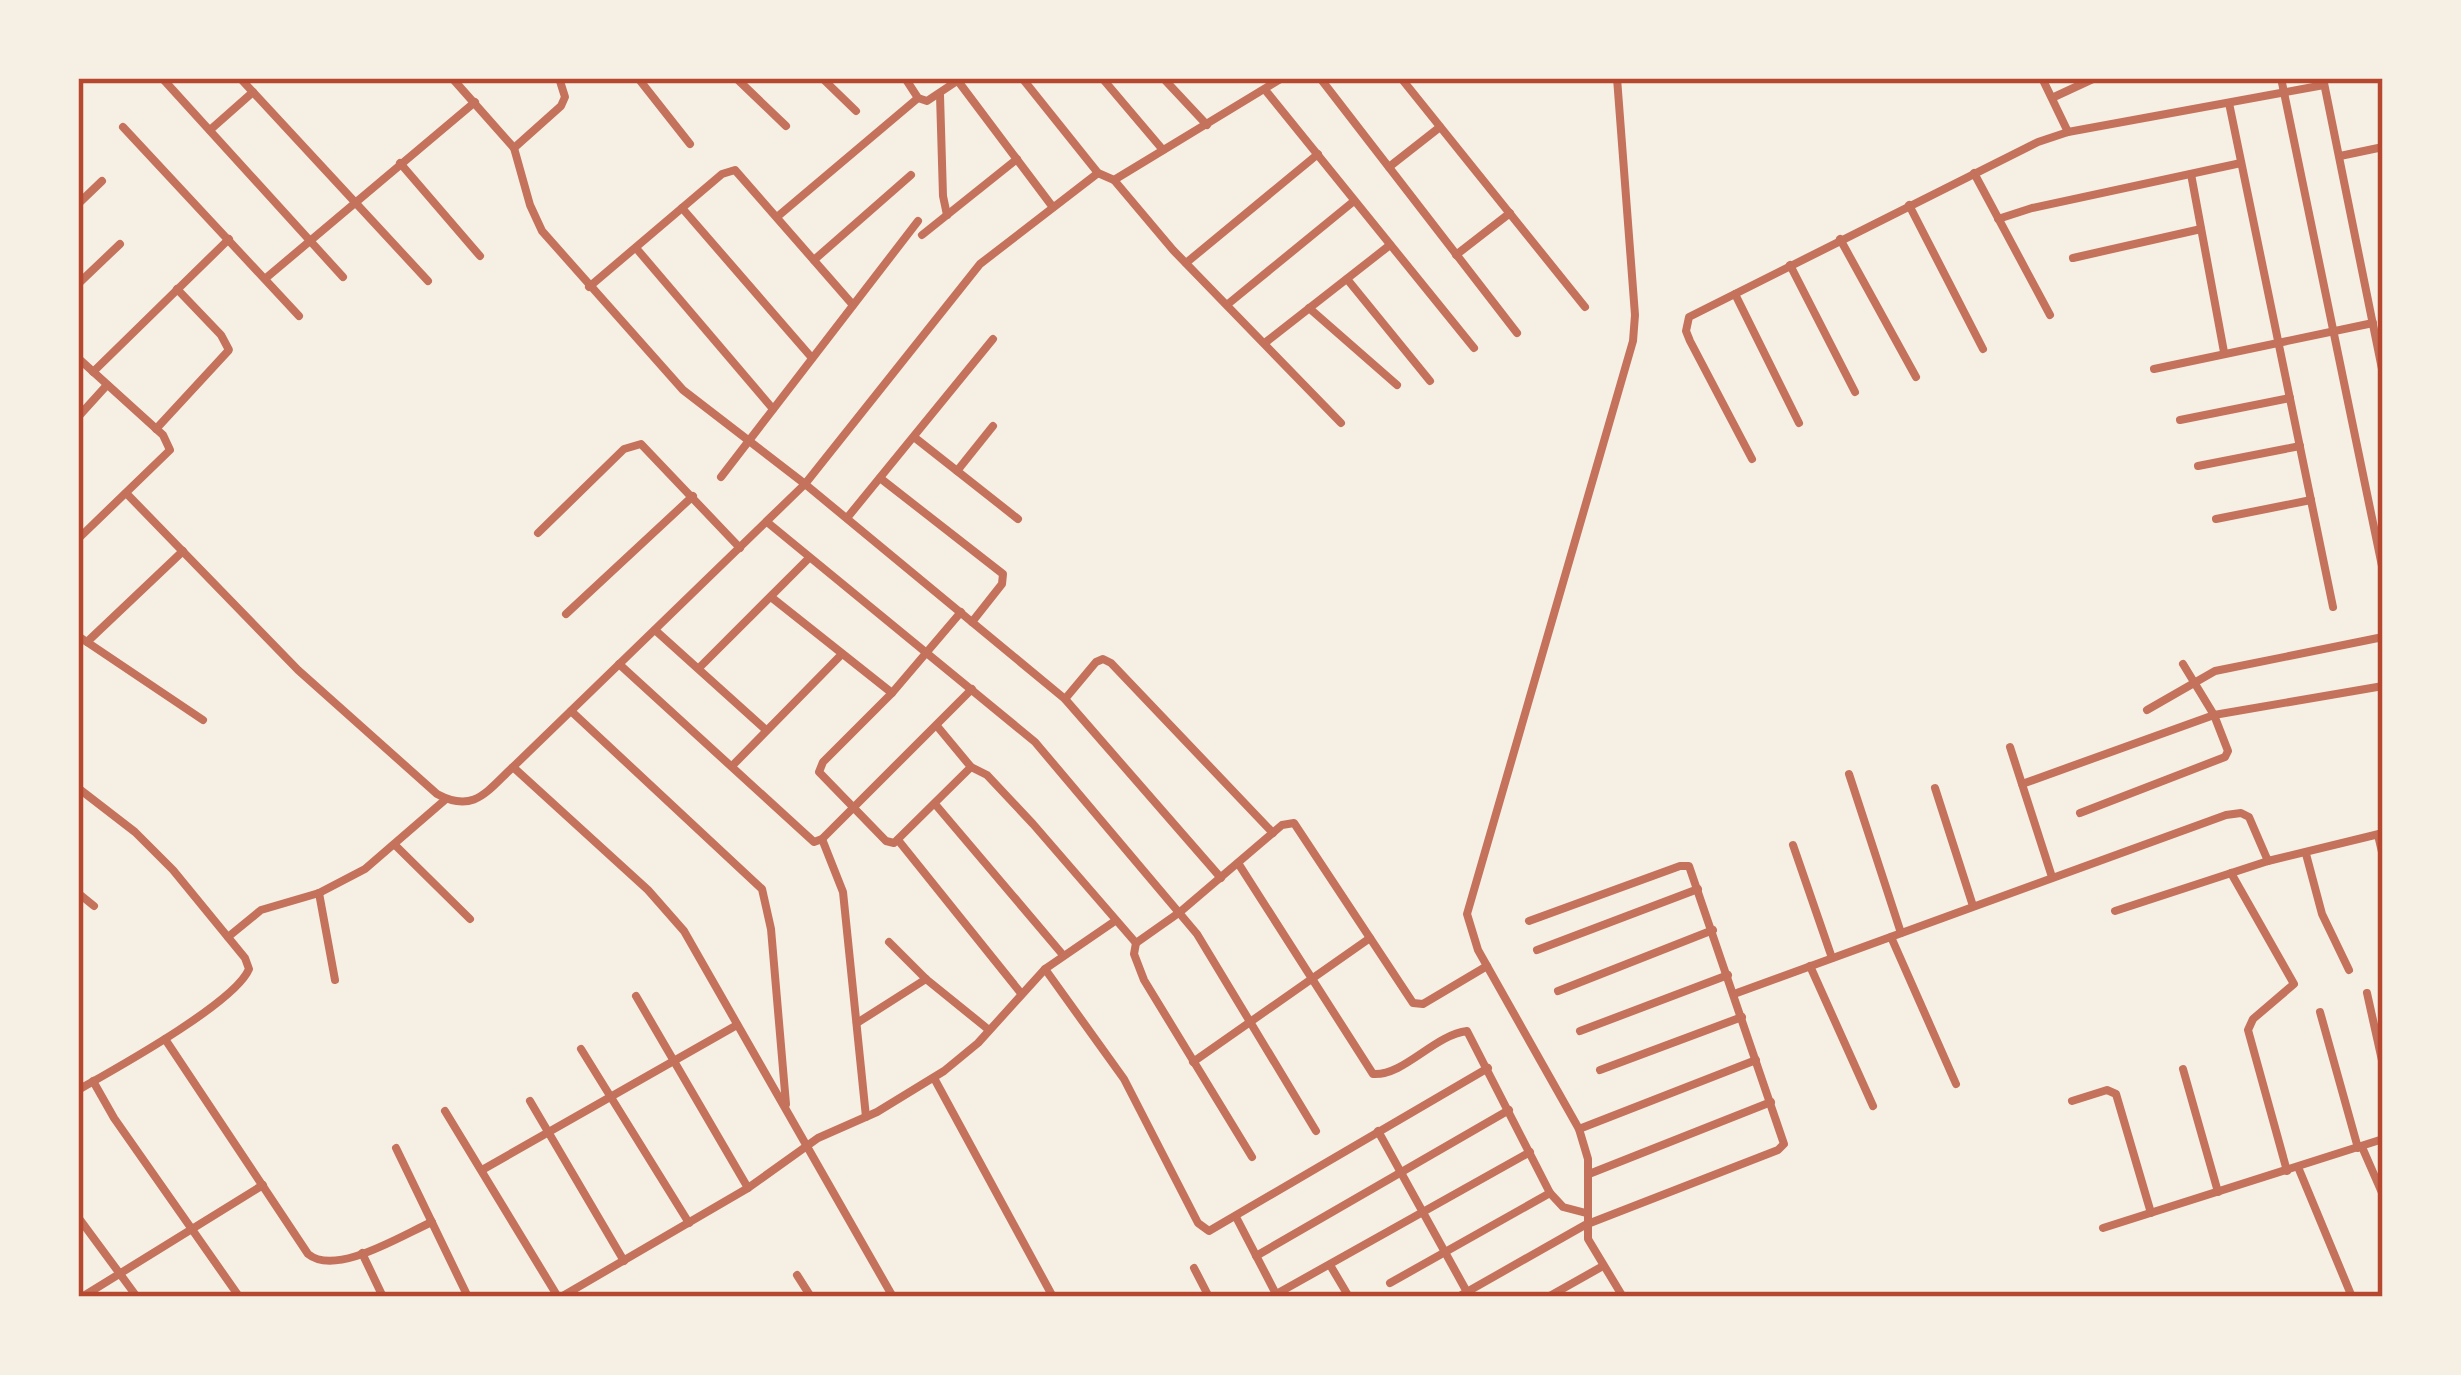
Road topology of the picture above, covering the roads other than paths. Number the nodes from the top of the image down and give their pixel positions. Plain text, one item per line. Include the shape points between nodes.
1 (162, 78) edge
2 (240, 78) edge
3 (452, 78) edge
4 (559, 78) edge
5 (638, 78) edge
6 (736, 78) edge
7 (822, 78) edge
8 (905, 78) edge
9 (1022, 78) edge
10 (1102, 78) edge
11 (1163, 78) edge
12 (1282, 78) edge
13 (1320, 78) edge
14 (1401, 78) edge
15 (1617, 78) edge
16 (2042, 78) edge
17 (2281, 78) edge
18 (2089, 79) edge
19 (959, 80) edge
20 (2324, 81) edge
21 (1267, 91) junction
22 (2284, 91) junction
23 (253, 92) junction
24 (940, 95) junction
25 (2054, 97) junction
26 (918, 98) junction
27 (475, 102) junction
28 (2229, 103) junction
29 (856, 112) dead end
30 (1207, 125) junction
31 (786, 126) dead end
32 (1440, 127) junction
33 (123, 128) dead end
34 (210, 130) junction
35 (2068, 133) junction
36 (691, 144) dead end
37 (2383, 147) edge
38 (514, 148) junction
39 (1163, 150) junction
40 (1318, 154) junction
41 (2340, 156) junction
42 (1017, 160) junction
43 (400, 163) junction
44 (2241, 163) junction
45 (1389, 167) junction
46 (1098, 173) junction
47 (1973, 173) junction
48 (2192, 173) junction
49 (911, 175) dead end
50 (1114, 180) junction
51 (102, 182) dead end
52 (355, 200) junction
53 (1354, 200) junction
54 (78, 204) edge
55 (1909, 205) junction
56 (1052, 206) junction
57 (682, 208) junction
58 (1510, 213) junction
59 (947, 215) junction
60 (777, 218) junction
61 (1998, 219) junction
62 (918, 221) dead end
63 (2201, 229) junction
64 (922, 236) dead end
65 (229, 238) junction
66 (310, 239) junction
67 (1840, 239) junction
68 (120, 244) dead end
69 (1390, 245) junction
70 (636, 248) junction
71 (1456, 255) junction
72 (480, 256) dead end
73 (2073, 258) dead end
74 (814, 260) junction
75 (1186, 262) junction
76 (1790, 265) junction
77 (266, 278) junction
78 (344, 278) dead end
79 (1347, 279) junction
80 (428, 281) dead end
81 (78, 284) edge
82 (590, 286) junction
83 (177, 289) junction
84 (1735, 293) junction
85 (1228, 304) junction
86 (853, 305) junction
87 (1585, 307) dead end
88 (1309, 308) junction
89 (2050, 315) dead end
90 (298, 316) dead end
91 (2373, 323) junction
92 (2333, 330) junction
93 (1517, 332) dead end
94 (993, 339) dead end
95 (2279, 340) junction
96 (1265, 342) junction
97 (1474, 348) dead end
98 (1982, 349) dead end
99 (2224, 352) junction
100 (78, 358) edge
101 (812, 358) junction
102 (2154, 369) dead end
103 (92, 372) junction
104 (2383, 374) edge
105 (1916, 377) dead end
106 (1430, 382) dead end
107 (107, 385) junction
108 (1397, 386) dead end
109 (1855, 392) dead end
110 (2290, 398) junction
111 (773, 409) junction
112 (78, 417) edge
113 (2180, 420) dead end
114 (1341, 422) dead end
115 (1799, 423) dead end
116 (993, 427) dead end
117 (157, 429) junction
118 (914, 437) junction
119 (749, 440) junction
120 (2300, 446) junction
121 (1752, 459) dead end
122 (2198, 466) dead end
123 (957, 471) junction
124 (721, 476) dead end
125 (880, 478) junction
126 (805, 484) junction
127 (128, 495) junction
128 (693, 496) junction
129 (2312, 500) junction
130 (847, 518) junction
131 (1018, 519) dead end
132 (2216, 519) dead end
133 (767, 522) junction
134 (538, 533) dead end
135 (78, 539) edge
136 (740, 548) junction
137 (183, 551) junction
138 (809, 558) junction
139 (2383, 571) edge
140 (770, 597) junction
141 (2332, 607) dead end
142 (961, 612) junction
143 (566, 614) dead end
144 (972, 622) junction
145 (655, 630) junction
146 (2383, 637) edge
147 (82, 639) edge
148 (926, 653) junction
149 (842, 654) junction
150 (619, 664) junction
151 (2183, 664) dead end
152 (699, 668) junction
153 (2195, 680) junction
154 (2383, 686) edge
155 (972, 689) junction
156 (892, 693) junction
157 (1065, 699) junction
158 (2147, 710) dead end
159 (571, 711) junction
160 (2214, 716) junction
161 (203, 720) dead end
162 (937, 726) junction
163 (766, 730) junction
164 (2010, 747) dead end
165 (733, 765) junction
166 (971, 766) junction
167 (513, 767) junction
168 (1849, 774) dead end
169 (2022, 784) junction
170 (78, 788) edge
171 (1935, 788) dead end
172 (446, 799) junction
173 (934, 804) junction
174 (853, 808) junction
175 (2080, 813) dead end
176 (1273, 833) junction
177 (2380, 834) edge
178 (822, 839) junction
179 (898, 840) junction
180 (395, 845) junction
181 (1793, 845) dead end
182 (2306, 854) junction
183 (2383, 856) edge
184 (2268, 861) junction
185 (1238, 863) junction
186 (2231, 873) junction
187 (2051, 877) junction
188 (1221, 878) junction
189 (1699, 889) junction
190 (78, 893) edge
191 (319, 893) junction
192 (94, 906) dead end
193 (1973, 906) junction
194 (2116, 910) dead end
195 (1180, 912) junction
196 (470, 919) dead end
197 (1115, 920) junction
198 (1529, 921) dead end
199 (1713, 930) junction
200 (1896, 935) junction
201 (228, 937) junction
202 (1370, 938) junction
203 (889, 942) dead end
204 (1136, 943) junction
205 (1537, 950) dead end
206 (1063, 955) junction
207 (1832, 958) junction
208 (1487, 966) junction
209 (1810, 966) junction
210 (1045, 969) junction
211 (2349, 970) dead end
212 (1728, 975) junction
213 (1312, 979) junction
214 (335, 980) dead end
215 (926, 980) junction
216 (1558, 991) dead end
217 (1020, 992) junction
218 (1734, 994) junction
219 (2367, 994) dead end
220 (636, 996) dead end
221 (2320, 1012) dead end
222 (1742, 1017) junction
223 (857, 1023) junction
224 (1250, 1023) junction
225 (737, 1025) junction
226 (989, 1030) junction
227 (1580, 1031) dead end
228 (165, 1040) junction
229 (581, 1049) dead end
230 (1756, 1060) junction
231 (674, 1061) junction
232 (1193, 1062) junction
233 (2383, 1065) edge
234 (1488, 1069) junction
235 (2183, 1069) dead end
236 (1600, 1070) dead end
237 (934, 1078) junction
238 (93, 1081) junction
239 (1956, 1084) dead end
240 (78, 1090) edge
241 (610, 1096) junction
242 (530, 1101) dead end
243 (1771, 1102) junction
244 (2072, 1102) dead end
245 (1873, 1106) dead end
246 (787, 1110) junction
247 (1509, 1110) junction
248 (445, 1111) dead end
249 (866, 1118) junction
250 (1378, 1130) junction
251 (1579, 1130) junction
252 (1316, 1131) dead end
253 (548, 1132) junction
254 (2383, 1139) edge
255 (808, 1146) junction
256 (2359, 1147) junction
257 (396, 1148) dead end
258 (1530, 1152) junction
259 (1252, 1157) dead end
260 (2298, 1167) junction
261 (482, 1170) junction
262 (1400, 1171) junction
263 (2287, 1171) junction
264 (1589, 1174) junction
265 (263, 1185) junction
266 (748, 1189) junction
267 (2218, 1192) junction
268 (1550, 1193) junction
269 (2383, 1195) edge
270 (1422, 1211) junction
271 (1586, 1213) junction
272 (2151, 1213) junction
273 (78, 1217) edge
274 (1236, 1217) junction
275 (432, 1222) junction
276 (688, 1223) junction
277 (1586, 1225) junction
278 (2103, 1228) dead end
279 (192, 1229) junction
280 (1445, 1251) junction
281 (358, 1255) junction
282 (1256, 1256) junction
283 (624, 1261) junction
284 (1330, 1265) junction
285 (1603, 1266) junction
286 (1195, 1268) dead end
287 (120, 1274) junction
288 (797, 1275) dead end
289 (1390, 1283) dead end
290 (238, 1294) edge
291 (1463, 1294) edge
292 (1273, 1295) edge
293 (82, 1297) edge
294 (137, 1297) edge
295 (383, 1297) edge
296 (468, 1297) edge
297 (560, 1297) edge
298 (811, 1297) edge
299 (892, 1297) edge
300 (1053, 1297) edge
301 (1210, 1297) edge
302 (1349, 1297) edge
303 (1548, 1297) edge
304 (1623, 1297) edge
305 (2352, 1297) edge

1 - 34 street
2 - 23 street
3 - 27 street
4 - 38 street via 561,106
5 - 36 street
6 - 31 street
7 - 29 street
8 - 26 street
9 - 46 street
10 - 39 street
11 - 30 street
12 - 21 street
13 - 45 street
14 - 32 street
15 - 208 street via 1633,341 1469,901 1470,931
16 - 25 street
17 - 22 street
18 - 25 street
19 - 24 street
19 - 42 street
20 - 22 street
20 - 41 street
21 - 30 street
21 - 40 street
22 - 28 street
22 - 92 street
23 - 34 street
23 - 52 street
24 - 26 street
24 - 59 street
25 - 35 street
26 - 60 street
27 - 38 street
27 - 43 street
28 - 35 street
28 - 44 street
30 - 39 street
32 - 45 street
32 - 58 street
33 - 65 street
34 - 66 street
35 - 47 street
37 - 41 street
38 - 82 street via 535,220
39 - 50 street
40 - 53 street
40 - 75 street
41 - 91 street
42 - 56 street
42 - 59 street
43 - 52 street
43 - 72 street
44 - 48 street
44 - 95 street
45 - 71 street
46 - 50 street
46 - 56 street
47 - 55 street
47 - 61 street
48 - 61 street
48 - 63 street
49 - 74 street
50 - 75 street
51 - 54 street
52 - 66 street
52 - 80 street
53 - 69 street
53 - 85 street
55 - 67 street
55 - 98 street
56 - 126 street via 980,265
57 - 60 street via 735,170
57 - 70 street
57 - 101 street
58 - 71 street
58 - 87 street
59 - 64 street
60 - 74 street
61 - 89 street
62 - 86 street
63 - 73 street
63 - 99 street
65 - 77 street
65 - 83 street
66 - 77 street
66 - 78 street
67 - 76 street
67 - 105 street
68 - 81 street
69 - 79 street
69 - 97 street
70 - 82 street
70 - 111 street
71 - 93 street
74 - 86 street
75 - 85 street
76 - 84 street
76 - 109 street
77 - 90 street
79 - 88 street
79 - 106 street
82 - 119 street via 682,390
83 - 103 street
83 - 117 street via 229,350
84 - 115 street
84 - 121 street via 1689,317 1686,331
85 - 96 street
86 - 101 street
88 - 96 street
88 - 108 street
91 - 92 street
91 - 104 street
92 - 95 street
92 - 139 street
94 - 118 street
95 - 99 street
95 - 110 street
96 - 114 street
99 - 102 street
100 - 103 street
101 - 111 street
103 - 107 street
107 - 112 street
107 - 117 street
110 - 113 street
110 - 120 street
111 - 119 street
116 - 123 street
117 - 127 street via 170,450
118 - 123 street
118 - 125 street
119 - 124 street
119 - 126 street
120 - 122 street
120 - 129 street
123 - 131 street
125 - 130 street
125 - 144 street via 1003,574
126 - 130 street
126 - 133 street
127 - 135 street
127 - 137 street
128 - 134 street via 651,451 632,444
128 - 136 street
128 - 143 street
129 - 132 street
129 - 141 street
130 - 142 street
133 - 136 street
133 - 138 street
136 - 145 street
137 - 147 street
137 - 172 street via 298,670
138 - 140 street
138 - 148 street
140 - 149 street
140 - 152 street
142 - 144 street
142 - 148 street
144 - 157 street
145 - 150 street
145 - 152 street
146 - 153 street
147 - 161 street
148 - 155 street
148 - 156 street
149 - 156 street
149 - 163 street
150 - 159 street
150 - 165 street
151 - 153 street
152 - 163 street
153 - 158 street
153 - 160 street
154 - 160 street
155 - 162 street
155 - 195 street via 1035,742
156 - 174 street via 819,767
157 - 176 street via 1096,662 1112,663
157 - 188 street
159 - 167 street
159 - 246 street via 762,889
160 - 169 street
160 - 175 street via 2224,757
162 - 166 street
162 - 174 street
163 - 165 street
164 - 169 street
165 - 178 street via 809,838
166 - 173 street
166 - 197 street
167 - 172 street via 481,797
167 - 225 street via 668,910
168 - 200 street
169 - 187 street
170 - 201 street via 135,832
171 - 193 street
172 - 180 street
173 - 179 street
173 - 206 street
174 - 178 street
174 - 179 street via 886,841
176 - 185 street
176 - 202 street via 1288,823 1300,828
177 - 182 street
177 - 183 street
178 - 223 street via 843,892
179 - 217 street
180 - 191 street
180 - 196 street
181 - 207 street
182 - 184 street
182 - 211 street
184 - 186 street
184 - 187 street via 2254,825 2241,813 2226,814
185 - 188 street
185 - 213 street
186 - 194 street
186 - 263 street via 2294,984 2248,1030
187 - 193 street
188 - 195 street
189 - 198 street via 1685,864
189 - 199 street
189 - 205 street
190 - 192 street
191 - 201 street via 275,903
191 - 214 street
193 - 200 street
195 - 204 street
195 - 224 street
197 - 204 street
197 - 206 street
199 - 212 street
199 - 216 street
200 - 207 street
200 - 239 street
201 - 228 street via 247,975
202 - 208 street via 1418,1006
202 - 213 street
203 - 215 street
204 - 232 street via 1144,980
206 - 210 street
207 - 209 street
208 - 251 street
209 - 218 street
209 - 245 street
210 - 217 street
210 - 274 street via 1124,1078 1198,1222 1209,1231
212 - 218 street
212 - 227 street
213 - 224 street
213 - 234 street via 1378,1077 1467,1031
215 - 223 street
215 - 226 street
217 - 226 street
218 - 222 street
219 - 233 street
220 - 231 street
221 - 256 street
222 - 230 street
222 - 236 street
223 - 249 street
224 - 232 street
224 - 252 street
225 - 231 street
225 - 246 street
226 - 237 street
228 - 238 street
228 - 265 street
229 - 241 street
230 - 243 street
230 - 251 street
231 - 241 street
231 - 266 street
232 - 259 street
234 - 247 street
234 - 250 street
235 - 267 street
237 - 249 street
237 - 300 street
238 - 240 street
238 - 279 street
241 - 253 street
241 - 276 street
242 - 253 street
243 - 264 street
243 - 277 street via 1782,1148
244 - 272 street via 2116,1094
246 - 255 street
247 - 258 street
247 - 262 street
248 - 261 street
249 - 255 street
250 - 262 street
250 - 274 street
251 - 264 street
253 - 261 street
253 - 283 street
254 - 256 street
255 - 266 street
255 - 299 street
256 - 260 street
256 - 269 street
257 - 275 street
258 - 268 street
258 - 270 street
260 - 263 street
260 - 305 street
261 - 297 street
262 - 270 street
262 - 282 street
263 - 267 street
264 - 271 street
265 - 279 street
265 - 281 street via 317,1262
266 - 276 street
267 - 272 street
268 - 271 street
268 - 280 street
270 - 280 street
270 - 284 street
271 - 277 street
272 - 278 street
273 - 287 street
274 - 282 street
275 - 281 street
275 - 296 street
276 - 283 street
277 - 285 street
277 - 291 street
279 - 287 street
279 - 290 street
280 - 289 street
280 - 291 street
281 - 295 street
282 - 292 street
283 - 297 street
284 - 292 street
284 - 302 street
285 - 303 street
285 - 304 street
286 - 301 street
287 - 293 street
287 - 294 street
288 - 298 street

